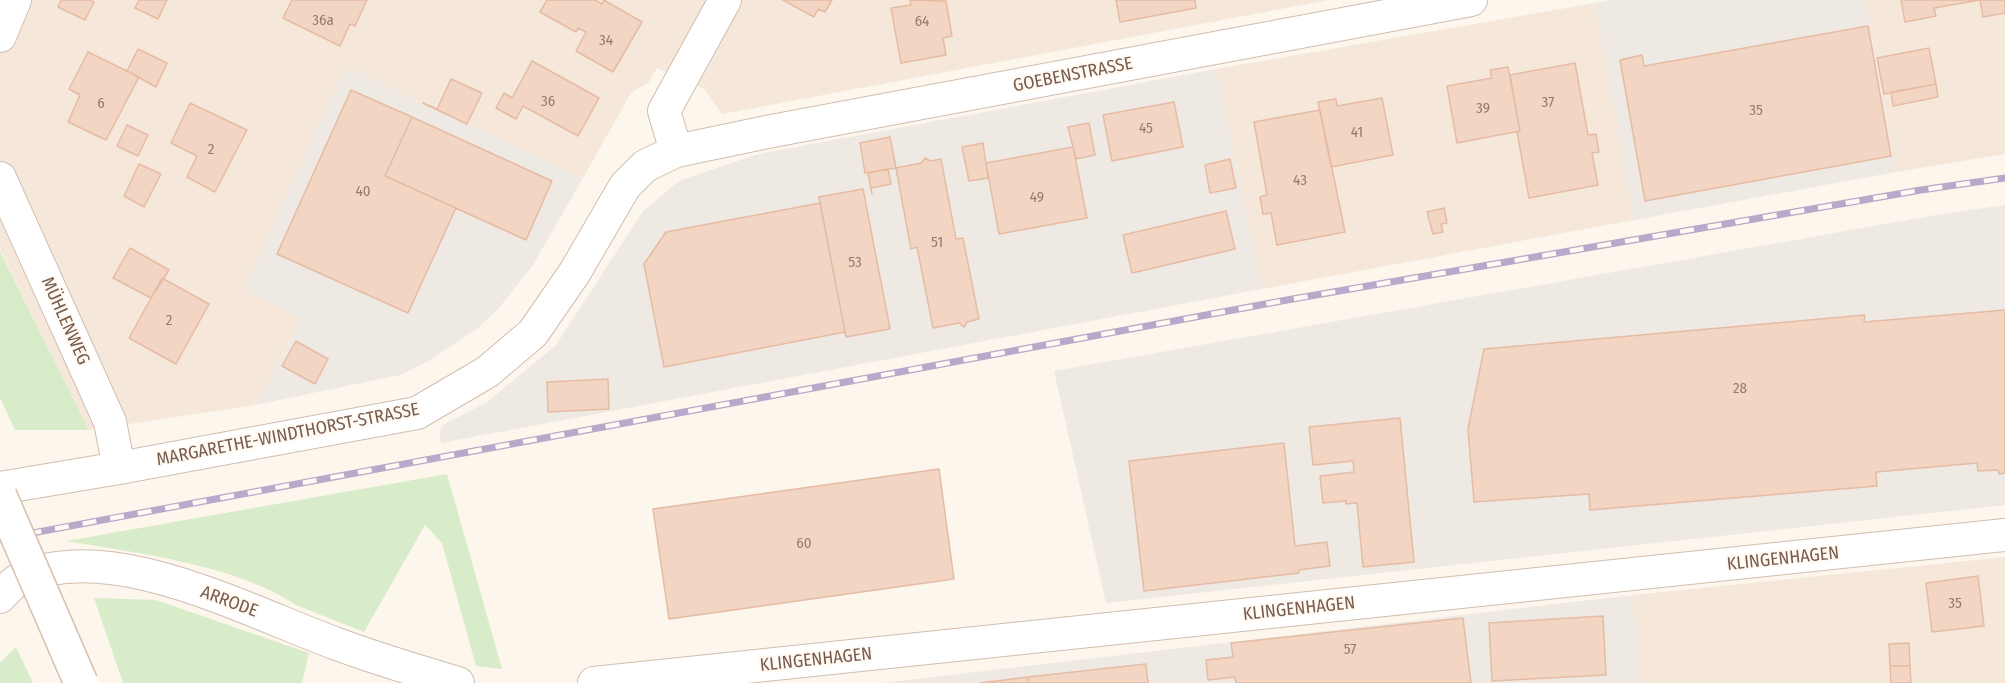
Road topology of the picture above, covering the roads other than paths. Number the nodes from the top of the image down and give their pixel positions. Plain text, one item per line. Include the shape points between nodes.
1 (15, 0) edge
2 (725, 0) edge
3 (1471, 0) edge
4 (0, 36) edge
5 (676, 151) junction
6 (0, 178) edge
7 (119, 468) junction
8 (0, 488) edge
9 (0, 496) edge
10 (2005, 535) edge
11 (0, 597) edge
12 (81, 683) edge
13 (458, 683) edge
14 (594, 683) edge

1 - 4 street
2 - 5 street via 664,111
3 - 5 street, GOEBENSTRASSE
5 - 7 street, MARGARETHE-WINDTHORST-STRASSE via 645,166 625,186 575,272 533,333 487,372 417,413
6 - 7 street, MÜHLENWEG via 110,422
7 - 8 street, MARGARETHE-WINDTHORST-STRASSE
9 - 12 main road, bridge
10 - 14 street, KLINGENHAGEN
11 - 13 street, ARRODE via 18,579 57,567 112,569 158,578 245,607 336,644

